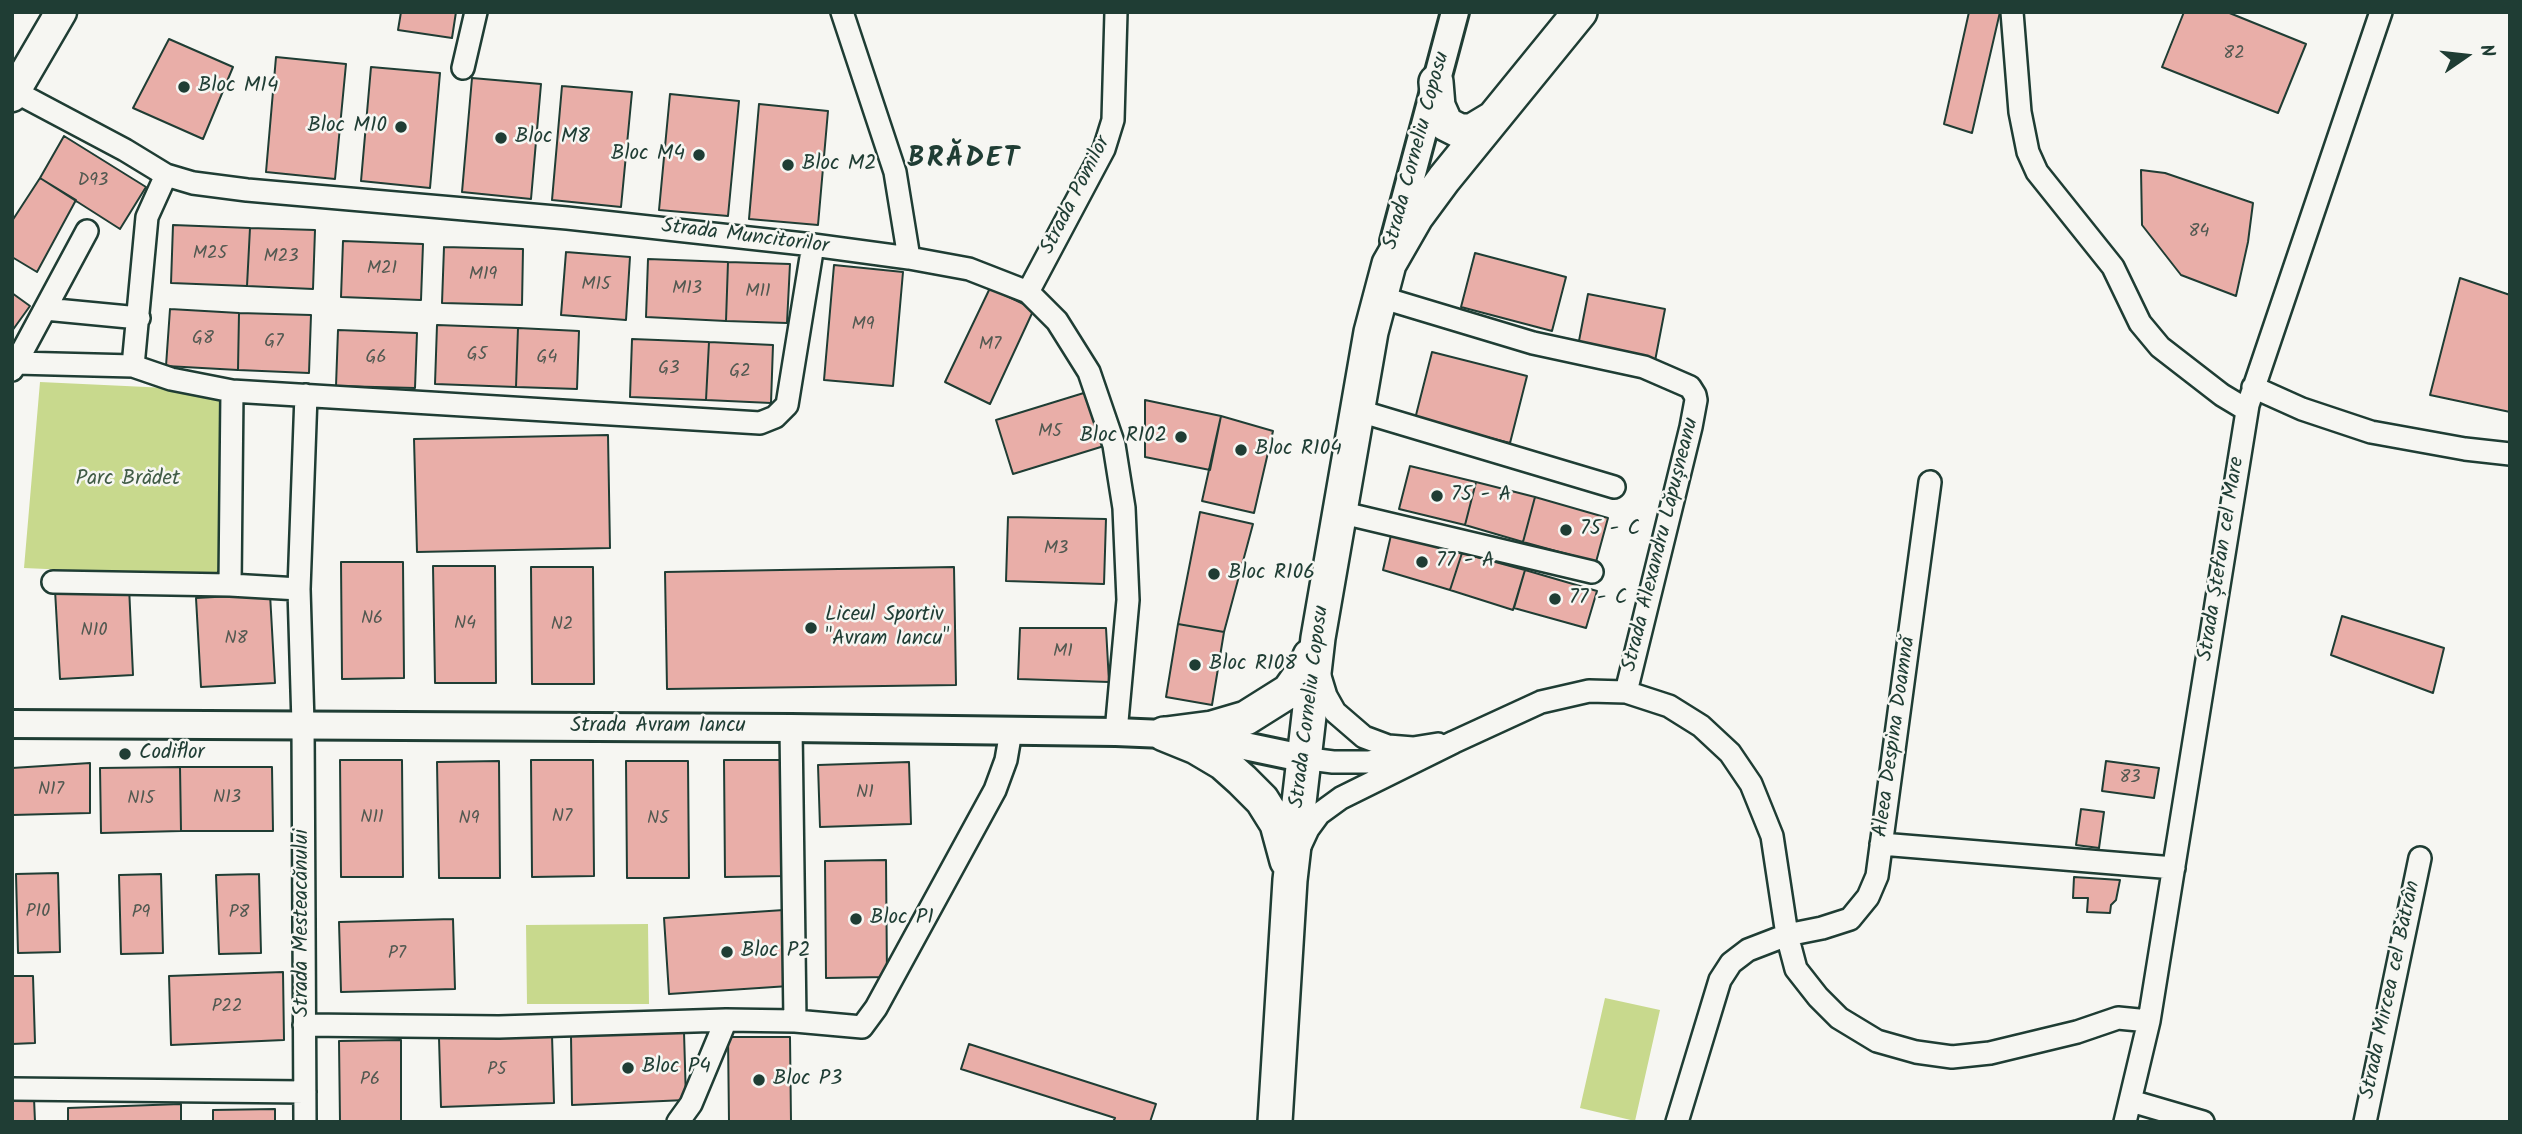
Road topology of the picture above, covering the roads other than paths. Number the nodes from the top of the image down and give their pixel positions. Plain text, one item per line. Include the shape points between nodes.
1 (61, 12) edge
2 (476, 12) edge
3 (842, 12) edge
4 (1116, 12) edge
5 (1455, 12) edge
6 (1580, 12) edge
7 (2012, 12) edge
8 (2381, 12) edge
9 (463, 68) dead end
10 (1436, 82) junction
11 (13, 93) edge
12 (1492, 119) junction
13 (166, 175) junction
14 (87, 231) dead end
15 (813, 245) junction
16 (909, 258) junction
17 (1389, 264) junction
18 (1028, 292) junction
19 (1380, 296) junction
20 (45, 309) junction
21 (139, 318) junction
22 (133, 366) junction
23 (14, 367) edge
24 (2253, 387) junction
25 (232, 391) junction
26 (306, 395) junction
27 (1356, 410) junction
28 (2247, 410) junction
29 (2510, 454) edge
30 (1930, 482) dead end
31 (1614, 487) dead end
32 (1339, 512) junction
33 (1592, 572) dead end
34 (53, 582) dead end
35 (230, 585) junction
36 (299, 589) junction
37 (1318, 638) junction
38 (1626, 692) junction
39 (12, 724) edge
40 (303, 724) junction
41 (792, 728) junction
42 (1011, 731) junction
43 (1116, 732) junction
44 (1164, 734) junction
45 (1454, 742) junction
46 (1303, 758) junction
47 (1881, 844) junction
48 (2420, 858) dead end
49 (2174, 868) junction
50 (1290, 880) junction
51 (1787, 934) junction
52 (726, 1020) junction
53 (795, 1021) junction
54 (2149, 1021) junction
55 (304, 1026) junction
56 (12, 1089) edge
57 (304, 1092) junction
58 (2132, 1101) junction
59 (304, 1122) edge
60 (678, 1122) edge
61 (1275, 1122) edge
62 (1677, 1122) edge
63 (2125, 1122) edge
64 (2203, 1122) edge
65 (2365, 1122) edge

1 - 11 main road
2 - 9 street
3 - 16 street via 895,172
4 - 18 street, Strada Pomilor via 1113,120 1104,149
5 - 10 street, Strada Corneliu Coposu
6 - 12 main road
7 - 28 street via 2020,112 2037,172 2113,267 2140,323 2160,347
8 - 24 street, Strada Ștefan cel Mare
10 - 12 main road via 1438,106 1446,124 1472,131
10 - 17 street, Strada Corneliu Coposu
11 - 13 street, Strada Muncitorilor
12 - 17 main road via 1416,216
13 - 15 street, Strada Muncitorilor via 247,190
13 - 21 street via 147,217
14 - 20 street
15 - 16 street, Strada Muncitorilor
15 - 26 street via 787,405 761,423
16 - 18 street, Strada Muncitorilor via 969,269
17 - 19 main road, Strada Corneliu Coposu
18 - 43 street, Strada Muncitorilor via 1057,321 1089,372 1114,445 1124,508 1128,600
19 - 27 main road, Strada Corneliu Coposu
19 - 38 street, Strada Alexandru Lăpușneanu via 1533,343 1644,367 1690,387 1695,395
20 - 21 street
20 - 23 street
21 - 22 street
22 - 23 street
22 - 25 street
24 - 28 street, Strada Ștefan cel Mare
24 - 29 street via 2371,432
25 - 26 street
25 - 35 street
26 - 36 street, Strada Mesteacănului
27 - 31 street
27 - 32 main road, Strada Corneliu Coposu
28 - 49 street, Strada Ștefan cel Mare
30 - 47 street, Aleea Despina Doamnă
32 - 33 street
32 - 37 main road, Strada Corneliu Coposu
34 - 35 street
35 - 36 street
36 - 40 street, Strada Mesteacănului
37 - 44 main road via 1289,691 1270,705 1212,728
37 - 45 street, Strada Alexandru Lăpușneanu via 1319,674 1326,696 1348,726 1388,746 1413,748
37 - 46 main road, Strada Corneliu Coposu
38 - 45 street, Strada Alexandru Lăpușneanu via 1589,691 1541,702
38 - 51 street, Strada Alexandru Lăpușneanu via 1669,706 1700,726 1730,753 1751,784 1772,836
39 - 40 street, Strada Avram Iancu
40 - 41 street, Strada Avram Iancu
40 - 55 street, Strada Mesteacănului
41 - 42 street, Strada Avram Iancu
41 - 53 street
42 - 43 street, Strada Avram Iancu
42 - 53 street via 995,790 862,1027
43 - 44 street, Strada Avram Iancu
44 - 46 street, Strada Avram Iancu
44 - 50 main road via 1223,764 1262,800 1278,824
45 - 46 street, Strada Alexandru Lăpușneanu via 1368,762
45 - 50 street, Strada Alexandru Lăpușneanu via 1341,798 1319,814 1308,829
46 - 50 main road, Strada Corneliu Coposu
47 - 49 street
47 - 51 street, Aleea Despina Doamnă via 1877,876 1868,897 1850,919
48 - 65 street, Strada Mircea cel Bătrân
49 - 54 street, Strada Ștefan cel Mare
50 - 61 main road, Strada Corneliu Coposu
51 - 54 street, Strada Alexandru Lăpușneanu via 1796,968 1839,1018 1877,1041 1916,1052 1952,1057 1990,1053 2118,1018
51 - 62 street, Aleea Despina Doamnă via 1748,950 1731,963 1720,981
52 - 53 street
52 - 55 street via 499,1027
52 - 60 street via 691,1104
54 - 58 street, Strada Ștefan cel Mare
55 - 57 street, Strada Mesteacănului
56 - 57 street
57 - 59 street, Strada Mesteacănului
58 - 63 street, Strada Ștefan cel Mare
58 - 64 street

